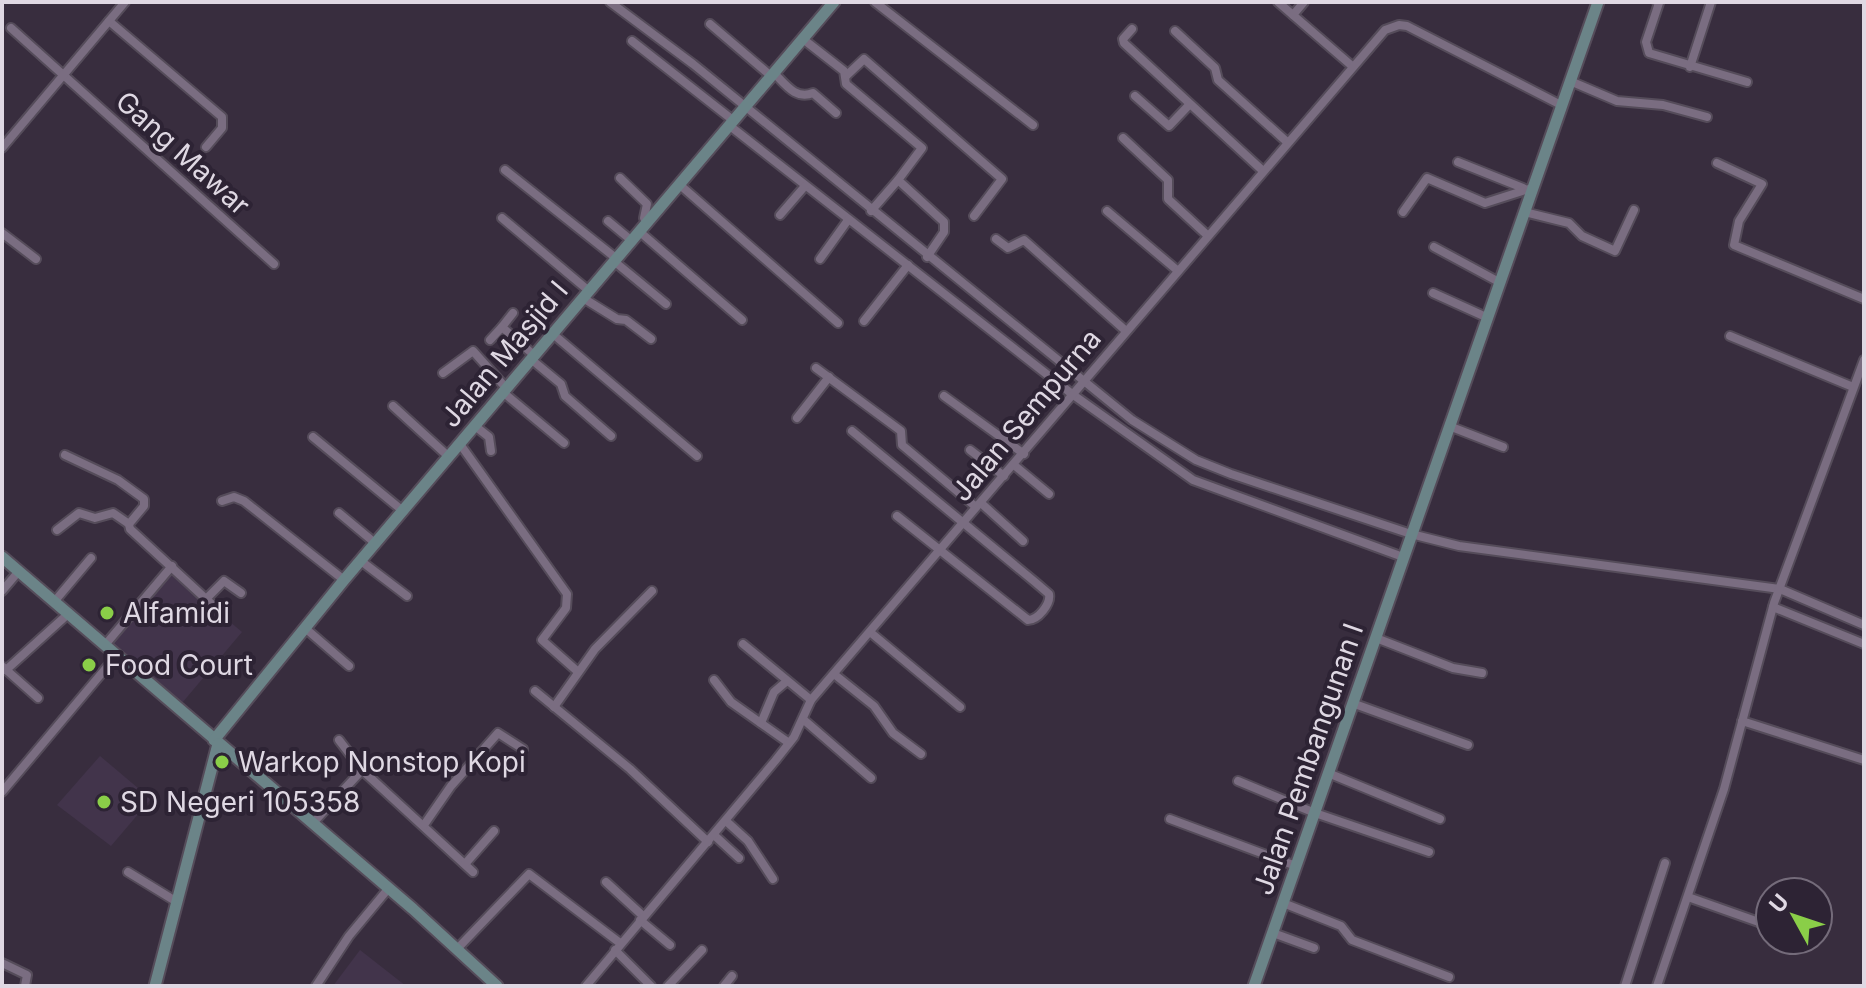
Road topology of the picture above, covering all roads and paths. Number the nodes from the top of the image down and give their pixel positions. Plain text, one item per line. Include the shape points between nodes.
1 (125, 2) edge
2 (610, 2) edge
3 (834, 2) edge
4 (875, 2) edge
5 (1278, 2) edge
6 (1304, 2) edge
7 (1598, 2) edge
8 (1659, 2) edge
9 (1711, 2) edge
10 (1293, 15) junction
11 (109, 21) junction
12 (710, 24) dead end
13 (11, 28) dead end
14 (1132, 29) dead end
15 (1175, 31) dead end
16 (803, 39) junction
17 (632, 41) dead end
18 (1352, 66) junction
19 (1690, 67) junction
20 (63, 75) junction
21 (772, 75) junction
22 (846, 76) junction
23 (1570, 81) junction
24 (1747, 82) dead end
25 (1135, 96) dead end
26 (1189, 105) junction
27 (1561, 105) junction
28 (836, 113) dead end
29 (738, 117) junction
30 (1707, 117) dead end
31 (1033, 125) dead end
32 (1123, 138) dead end
33 (1287, 142) junction
34 (206, 147) dead end
35 (2, 148) edge
36 (1458, 162) dead end
37 (1717, 163) dead end
38 (505, 170) dead end
39 (1263, 171) junction
40 (620, 178) dead end
41 (898, 180) junction
42 (680, 185) junction
43 (805, 186) junction
44 (1528, 188) junction
45 (1634, 210) dead end
46 (871, 211) junction
47 (1107, 211) dead end
48 (1403, 212) dead end
49 (1524, 212) junction
50 (780, 215) dead end
51 (974, 216) dead end
52 (502, 218) dead end
53 (848, 220) junction
54 (608, 221) dead end
55 (640, 232) junction
56 (2, 233) edge
57 (1207, 235) junction
58 (996, 239) dead end
59 (1434, 247) dead end
60 (927, 257) junction
61 (36, 259) dead end
62 (820, 259) dead end
63 (616, 261) junction
64 (274, 264) dead end
65 (908, 265) junction
66 (1178, 271) junction
67 (1499, 282) junction
68 (964, 288) junction
69 (1433, 293) dead end
70 (586, 295) junction
71 (955, 299) junction
72 (1864, 299) edge
73 (666, 304) dead end
74 (513, 313) dead end
75 (1486, 317) junction
76 (742, 320) dead end
77 (864, 321) dead end
78 (838, 323) dead end
79 (502, 327) junction
80 (1126, 331) junction
81 (553, 334) junction
82 (1730, 336) dead end
83 (651, 339) dead end
84 (490, 340) dead end
85 (534, 358) junction
86 (1864, 360) edge
87 (816, 368) dead end
88 (443, 373) dead end
89 (829, 377) junction
90 (1082, 383) junction
91 (1853, 387) junction
92 (505, 391) junction
93 (1073, 394) junction
94 (944, 396) dead end
95 (393, 406) dead end
96 (797, 418) dead end
97 (475, 426) junction
98 (1449, 426) junction
99 (852, 431) dead end
100 (611, 436) dead end
101 (313, 437) dead end
102 (564, 443) dead end
103 (460, 444) junction
104 (1503, 447) dead end
105 (970, 450) dead end
106 (491, 451) dead end
107 (1024, 454) junction
108 (65, 455) dead end
109 (697, 456) dead end
110 (449, 457) junction
111 (1014, 465) junction
112 (1004, 476) junction
113 (1049, 494) dead end
114 (222, 501) dead end
115 (978, 505) junction
116 (403, 511) junction
117 (339, 513) dead end
118 (897, 516) dead end
119 (965, 521) junction
120 (129, 524) junction
121 (57, 530) dead end
122 (1023, 541) dead end
123 (375, 543) junction
124 (1407, 544) junction
125 (938, 551) junction
126 (2, 557) edge
127 (91, 558) dead end
128 (361, 561) junction
129 (172, 566) junction
130 (19, 571) junction
131 (344, 580) junction
132 (2, 591) edge
133 (652, 591) dead end
134 (241, 593) dead end
135 (407, 596) dead end
136 (1776, 598) junction
137 (206, 599) junction
138 (54, 602) junction
139 (220, 611) dead end
140 (68, 614) junction
141 (1864, 625) edge
142 (305, 628) junction
143 (870, 632) junction
144 (1376, 638) junction
145 (743, 644) dead end
146 (1864, 644) edge
147 (105, 645) junction
148 (117, 655) junction
149 (349, 666) dead end
150 (4, 668) edge
151 (577, 671) junction
152 (1482, 673) dead end
153 (834, 674) junction
154 (714, 680) dead end
155 (787, 681) junction
156 (535, 691) dead end
157 (38, 698) dead end
158 (811, 700) junction
159 (1352, 703) junction
160 (554, 707) junction
161 (960, 707) dead end
162 (804, 720) junction
163 (1742, 721) junction
164 (761, 723) junction
165 (339, 740) dead end
166 (216, 742) junction
167 (789, 743) junction
168 (1468, 745) dead end
169 (523, 749) dead end
170 (921, 754) dead end
171 (1864, 760) edge
172 (362, 770) junction
173 (1328, 773) junction
174 (871, 778) dead end
175 (1238, 781) dead end
176 (2, 792) edge
177 (1315, 813) junction
178 (1170, 819) dead end
179 (1440, 819) dead end
180 (726, 821) junction
181 (313, 823) junction
182 (424, 825) junction
183 (494, 831) dead end
184 (711, 839) junction
185 (1429, 852) dead end
186 (739, 858) dead end
187 (1665, 863) dead end
188 (465, 864) junction
189 (1296, 866) junction
190 (128, 872) dead end
191 (473, 872) dead end
192 (773, 879) dead end
193 (606, 882) dead end
194 (388, 889) junction
195 (1688, 897) junction
196 (177, 902) junction
197 (1283, 903) junction
198 (642, 918) junction
199 (1754, 920) edge
200 (1273, 933) junction
201 (670, 945) dead end
202 (618, 947) junction
203 (1314, 948) dead end
204 (457, 949) junction
205 (702, 950) dead end
206 (2, 963) edge
207 (732, 976) dead end
208 (1449, 977) dead end
209 (25, 986) edge
210 (155, 986) edge
211 (316, 986) edge
212 (497, 986) edge
213 (586, 986) edge
214 (651, 986) edge
215 (668, 986) edge
216 (724, 986) edge
217 (1254, 986) edge
218 (1625, 986) edge
219 (1657, 986) edge

1 - 11 street
2 - 29 street
3 - 16 main road, Jalan Masjid I
4 - 31 street
5 - 10 street
6 - 10 street
7 - 23 main road, Jalan Pembangunan I
8 - 19 street via 1645,48
9 - 19 street
10 - 18 street
11 - 20 street
11 - 34 street via 222,117 222,128
12 - 21 street
13 - 20 street, Gang Mawar
14 - 26 street via 1124,43
15 - 33 street via 1215,68 1218,80
16 - 21 main road, Jalan Masjid I
16 - 22 street
17 - 29 street
18 - 27 street, Jalan Sempurna via 1385,30 1399,25
18 - 33 street, Jalan Sempurna
19 - 24 street
20 - 35 street
20 - 64 street, Gang Mawar
21 - 28 street via 796,94 813,93
21 - 29 main road, Jalan Masjid I
22 - 41 street via 846,84 922,148
22 - 51 street via 864,59 1002,179
23 - 27 main road, Jalan Pembangunan I
23 - 30 street via 1617,101 1663,105
25 - 26 street via 1169,126
26 - 39 street
27 - 44 main road, Jalan Pembangunan I
29 - 42 main road, Jalan Masjid I
29 - 43 street
29 - 46 street
32 - 57 street via 1168,180 1168,199
33 - 39 street, Jalan Sempurna
36 - 44 street
37 - 72 street via 1762,184 1739,221 1734,245
38 - 63 street
39 - 57 street, Jalan Sempurna
40 - 55 street via 647,204
41 - 46 street
41 - 60 street via 944,222 944,232
42 - 55 main road, Jalan Masjid I
42 - 78 street
43 - 50 street
43 - 53 street
44 - 48 street via 1485,203 1427,178
44 - 49 main road, Jalan Pembangunan I
45 - 49 street via 1615,251 1582,236 1569,223
46 - 60 street
47 - 66 street
49 - 67 main road, Jalan Pembangunan I
52 - 70 street
53 - 62 street
53 - 65 street
54 - 55 street
55 - 63 main road, Jalan Masjid I
55 - 76 street
56 - 61 street
57 - 66 street, Jalan Sempurna
58 - 80 street via 1008,248 1024,240
59 - 67 street
60 - 68 street
63 - 70 main road, Jalan Masjid I
63 - 73 street
65 - 71 street
65 - 77 street
66 - 80 street, Jalan Sempurna
67 - 75 main road, Jalan Pembangunan I
68 - 71 street
68 - 90 street
69 - 75 street
70 - 81 main road, Jalan Masjid I
70 - 83 street
71 - 93 street
74 - 79 street
75 - 98 main road, Jalan Pembangunan I
79 - 84 street
79 - 85 street
80 - 90 street, Jalan Sempurna
81 - 85 main road, Jalan Masjid I
81 - 109 street
82 - 91 street
85 - 92 main road, Jalan Masjid I
85 - 100 street via 561,384 565,396
86 - 91 street
87 - 89 street
88 - 92 street via 473,351
89 - 96 street
89 - 115 street via 901,431 902,445
90 - 93 street, Jalan Sempurna
90 - 124 street via 1196,460
91 - 136 street
92 - 97 main road, Jalan Masjid I
92 - 102 street
93 - 107 street, Jalan Sempurna
93 - 124 street via 1193,480
94 - 107 street
95 - 110 street
97 - 103 main road, Jalan Masjid I
97 - 106 street via 489,437
98 - 104 street
98 - 124 main road, Jalan Pembangunan I
99 - 119 street
101 - 116 street
103 - 110 main road, Jalan Masjid I
103 - 151 street via 567,594 566,608 542,640
105 - 112 street
107 - 111 street, Jalan Sempurna
108 - 120 street via 144,499
110 - 116 main road, Jalan Masjid I
111 - 112 street, Jalan Sempurna
111 - 113 street
112 - 115 street, Jalan Sempurna
114 - 131 street via 244,501
115 - 119 street, Jalan Sempurna
115 - 122 street
116 - 123 main road, Jalan Masjid I
117 - 123 street
118 - 125 street
119 - 125 street, Jalan Sempurna
119 - 125 street via 1049,594 1037,616 1028,620
120 - 121 street via 113,513 95,518 79,513
120 - 129 street
123 - 128 main road, Jalan Masjid I
124 - 136 street via 1459,546
124 - 144 main road, Jalan Pembangunan I
125 - 143 street, Jalan Sempurna
126 - 130 main road
127 - 138 street
128 - 131 main road, Jalan Masjid I
128 - 135 street
129 - 137 street
129 - 147 street
130 - 132 street
130 - 138 main road
131 - 142 main road, Jalan Masjid I
133 - 151 street
134 - 137 street via 224,581
136 - 141 street
136 - 146 street
136 - 163 street
137 - 139 street
138 - 140 main road
140 - 147 main road
140 - 150 street via 36,647
142 - 149 street
142 - 166 main road, Jalan Masjid I
143 - 153 street, Jalan Sempurna
143 - 161 street
144 - 152 street via 1453,668
144 - 159 main road, Jalan Pembangunan I
145 - 155 street
147 - 148 main road
148 - 166 main road
148 - 176 street
150 - 157 street
151 - 160 street
153 - 158 street, Jalan Sempurna
153 - 170 street
154 - 164 street via 731,702
155 - 158 street
155 - 164 street via 767,703
156 - 160 street
158 - 162 street, Jalan Sempurna
159 - 168 street
159 - 173 main road, Jalan Pembangunan I
160 - 184 street
162 - 167 street, Jalan Sempurna
162 - 174 street
163 - 171 street
163 - 195 street
164 - 167 street
165 - 172 street
166 - 181 main road
166 - 196 main road
167 - 180 street, Jalan Sempurna
169 - 182 street via 498,733
172 - 181 street
172 - 182 street
173 - 177 main road, Jalan Pembangunan I
173 - 179 street
175 - 177 street
177 - 185 street
177 - 189 main road, Jalan Pembangunan I
178 - 189 street
180 - 184 street, Jalan Sempurna
180 - 192 street via 748,841
181 - 194 main road
182 - 188 street
183 - 188 street
184 - 186 street
184 - 198 street, Jalan Sempurna
187 - 218 street
188 - 191 street
189 - 197 main road, Jalan Pembangunan I
190 - 196 street
193 - 198 street
194 - 204 main road
194 - 211 street
195 - 199 street
195 - 219 street
196 - 210 main road
197 - 200 main road, Jalan Pembangunan I
197 - 208 street via 1341,926 1359,944
198 - 201 street
198 - 202 street, Jalan Sempurna
200 - 203 street
200 - 217 main road, Jalan Pembangunan I
202 - 204 street via 529,874
202 - 213 street, Jalan Sempurna
202 - 214 street
204 - 212 main road
205 - 215 street
206 - 209 street via 29,976
207 - 216 street

